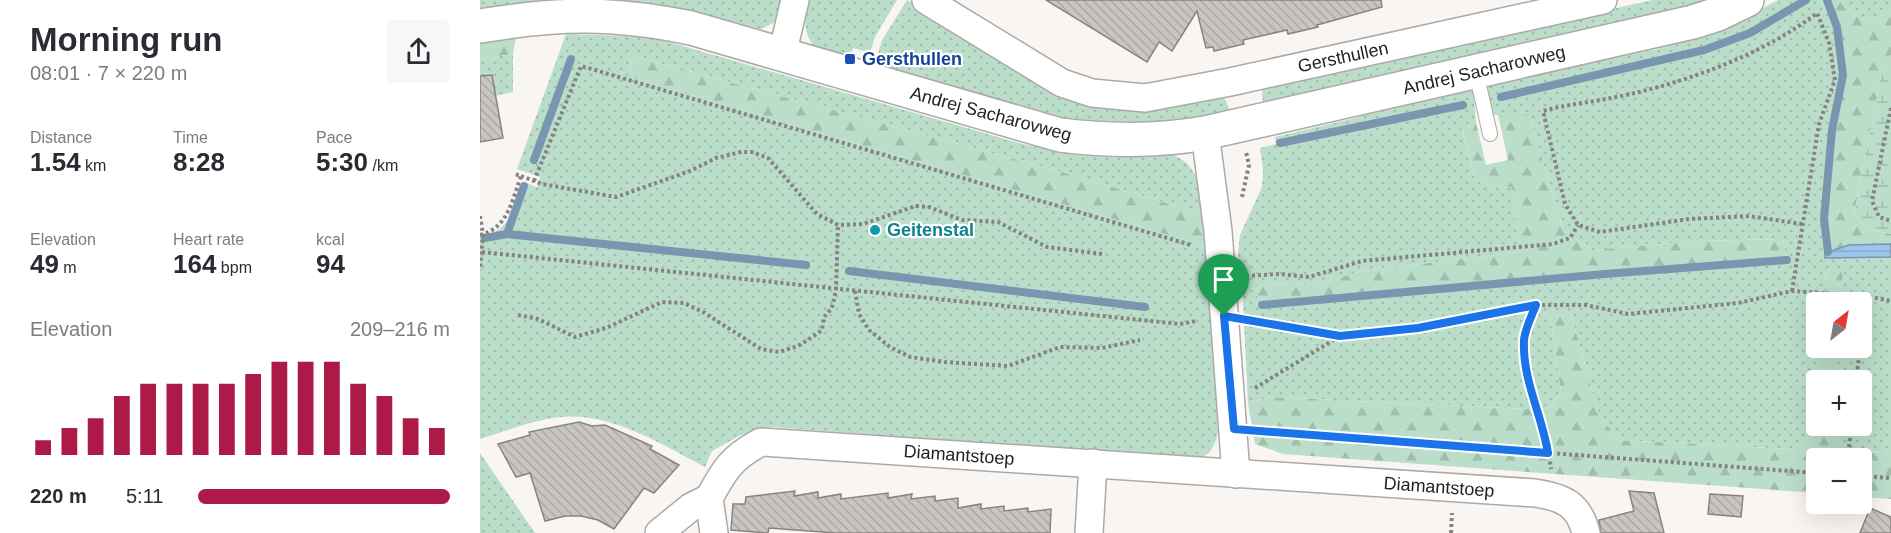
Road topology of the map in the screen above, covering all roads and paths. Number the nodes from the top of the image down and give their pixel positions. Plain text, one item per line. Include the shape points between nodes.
1 (795, 0) edge
2 (926, 0) edge
3 (1603, 0) edge
4 (1747, 0) edge
5 (480, 26) edge
6 (782, 55) junction
7 (1476, 72) junction
8 (1891, 108) edge
9 (1205, 133) junction
10 (1490, 134) dead end
11 (515, 174) dead end
12 (521, 176) junction
13 (534, 181) junction
14 (480, 216) edge
15 (1891, 221) edge
16 (1802, 224) junction
17 (838, 225) junction
18 (1578, 225) junction
19 (482, 235) edge
20 (482, 252) junction
21 (1102, 254) dead end
22 (1220, 265) junction
23 (480, 270) edge
24 (836, 290) junction
25 (855, 291) junction
26 (1792, 291) junction
27 (1807, 292) edge
28 (1872, 297) edge
29 (1891, 301) edge
30 (1536, 305) junction
31 (518, 315) dead end
32 (1224, 316) junction
33 (1340, 336) junction
34 (1140, 340) dead end
35 (1231, 402) junction
36 (1234, 429) junction
37 (1548, 453) junction
38 (1093, 463) junction
39 (1550, 464) dead end
40 (1806, 472) edge
41 (1236, 474) junction
42 (1872, 477) edge
43 (1891, 478) edge
44 (709, 498) junction
45 (659, 533) edge
46 (714, 533) edge
47 (1089, 533) edge
48 (1586, 533) edge

1 - 6 street
2 - 3 street, Gersthullen via 1062,83 1092,93 1145,98
4 - 7 street, Andrej Sacharovweg via 1693,22
5 - 6 street, Andrej Sacharovweg via 571,14 632,18 691,28
6 - 9 street, Andrej Sacharovweg via 1060,135 1153,140
7 - 9 street, Andrej Sacharovweg
7 - 10 lane
8 - 15 path via 1872,201 1879,217
9 - 22 street
11 - 12 path
12 - 13 path
12 - 19 path via 504,221
13 - 17 path via 616,197 716,158 752,152 768,158 799,197 817,214
13 - 22 path via 581,66
14 - 19 path
16 - 18 path via 1749,216 1689,219 1600,232
16 - 18 path via 1819,124 1834,80 1829,44 1817,13 1789,35 1694,76 1543,111 1565,204
16 - 26 path
17 - 21 path via 863,224 916,206 929,207 962,220 998,222 1047,247
17 - 24 path
18 - 22 path via 1570,238 1553,244 1362,261 1309,277
19 - 20 path
20 - 23 path
20 - 24 path
22 - 32 street
24 - 25 path
24 - 31 path via 822,330 798,346 779,352 761,349 684,303 662,302 606,328 575,336 538,319
25 - 32 path via 1180,324
25 - 34 path via 859,314 869,330 910,357 1008,366 1060,347 1102,348
26 - 27 path
26 - 30 path via 1738,303 1628,314 1586,305
28 - 29 path
30 - 33 path via 1418,328
30 - 37 path via 1524,338 1526,376 1544,425
32 - 33 path
32 - 35 street
33 - 35 path
35 - 36 street
36 - 37 path
36 - 41 street
37 - 39 path
37 - 40 path
38 - 41 street, Diamantstoep
38 - 44 street, Diamantstoep via 761,442 726,467
38 - 47 street
41 - 48 street, Diamantstoep via 1559,497 1580,514
42 - 43 path
44 - 45 street
44 - 46 street

